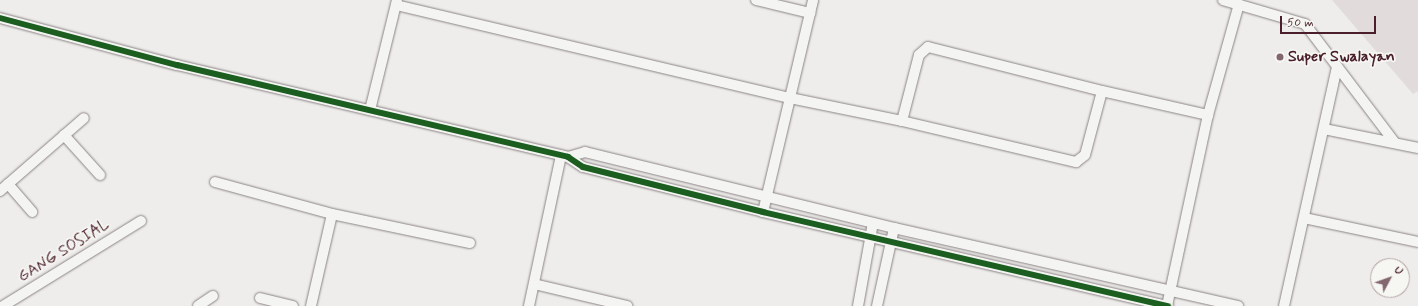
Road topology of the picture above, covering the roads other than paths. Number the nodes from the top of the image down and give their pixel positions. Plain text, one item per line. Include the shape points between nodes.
1 (756, 0) edge
2 (813, 0) edge
3 (1223, 0) edge
4 (397, 2) edge
5 (1239, 4) junction
6 (810, 13) junction
7 (0, 18) edge
8 (1337, 67) junction
9 (1102, 91) junction
10 (790, 98) junction
11 (370, 110) junction
12 (1208, 115) junction
13 (84, 118) dead end
14 (902, 121) junction
15 (1324, 130) junction
16 (64, 135) junction
17 (1395, 143) junction
18 (1417, 148) edge
19 (564, 156) junction
20 (100, 175) dead end
21 (215, 182) dead end
22 (8, 184) junction
23 (0, 191) edge
24 (766, 196) junction
25 (32, 212) dead end
26 (763, 212) junction
27 (332, 214) junction
28 (1304, 218) junction
29 (141, 221) dead end
30 (873, 223) junction
31 (894, 228) junction
32 (870, 238) junction
33 (1418, 242) edge
34 (470, 243) dead end
35 (890, 243) junction
36 (534, 284) junction
37 (1170, 290) junction
38 (213, 296) dead end
39 (260, 298) dead end
40 (3, 306) edge
41 (198, 306) edge
42 (293, 306) edge
43 (311, 306) edge
44 (529, 306) edge
45 (627, 306) edge
46 (858, 306) edge
47 (877, 306) edge
48 (1168, 306) edge
49 (1238, 306) edge
50 (1284, 306) edge

1 - 6 street
2 - 6 street
3 - 5 street
4 - 10 street
4 - 11 street
5 - 8 street via 1305,24
5 - 12 street
6 - 10 street
7 - 11 street via 177,65
8 - 15 street
8 - 17 street
9 - 12 street
9 - 14 street via 1085,155 1079,162
9 - 14 street via 928,47 919,55
10 - 14 street
10 - 24 street
11 - 19 street
12 - 37 street
13 - 16 street
15 - 17 street
15 - 28 street
16 - 20 street
16 - 22 street
17 - 18 street
19 - 24 street via 585,152
19 - 26 street via 583,167
19 - 36 street
21 - 27 street
22 - 23 street
22 - 25 street
24 - 26 street
24 - 30 street
26 - 32 street
27 - 34 street
27 - 43 street
28 - 33 street
28 - 50 street
29 - 40 street, GANG SOSIAL
30 - 31 street
30 - 32 street
31 - 35 street
31 - 37 street
32 - 35 street
32 - 46 street
35 - 47 street
35 - 48 street
36 - 44 street
36 - 45 street
37 - 48 street
37 - 49 street
38 - 41 street
39 - 42 street

